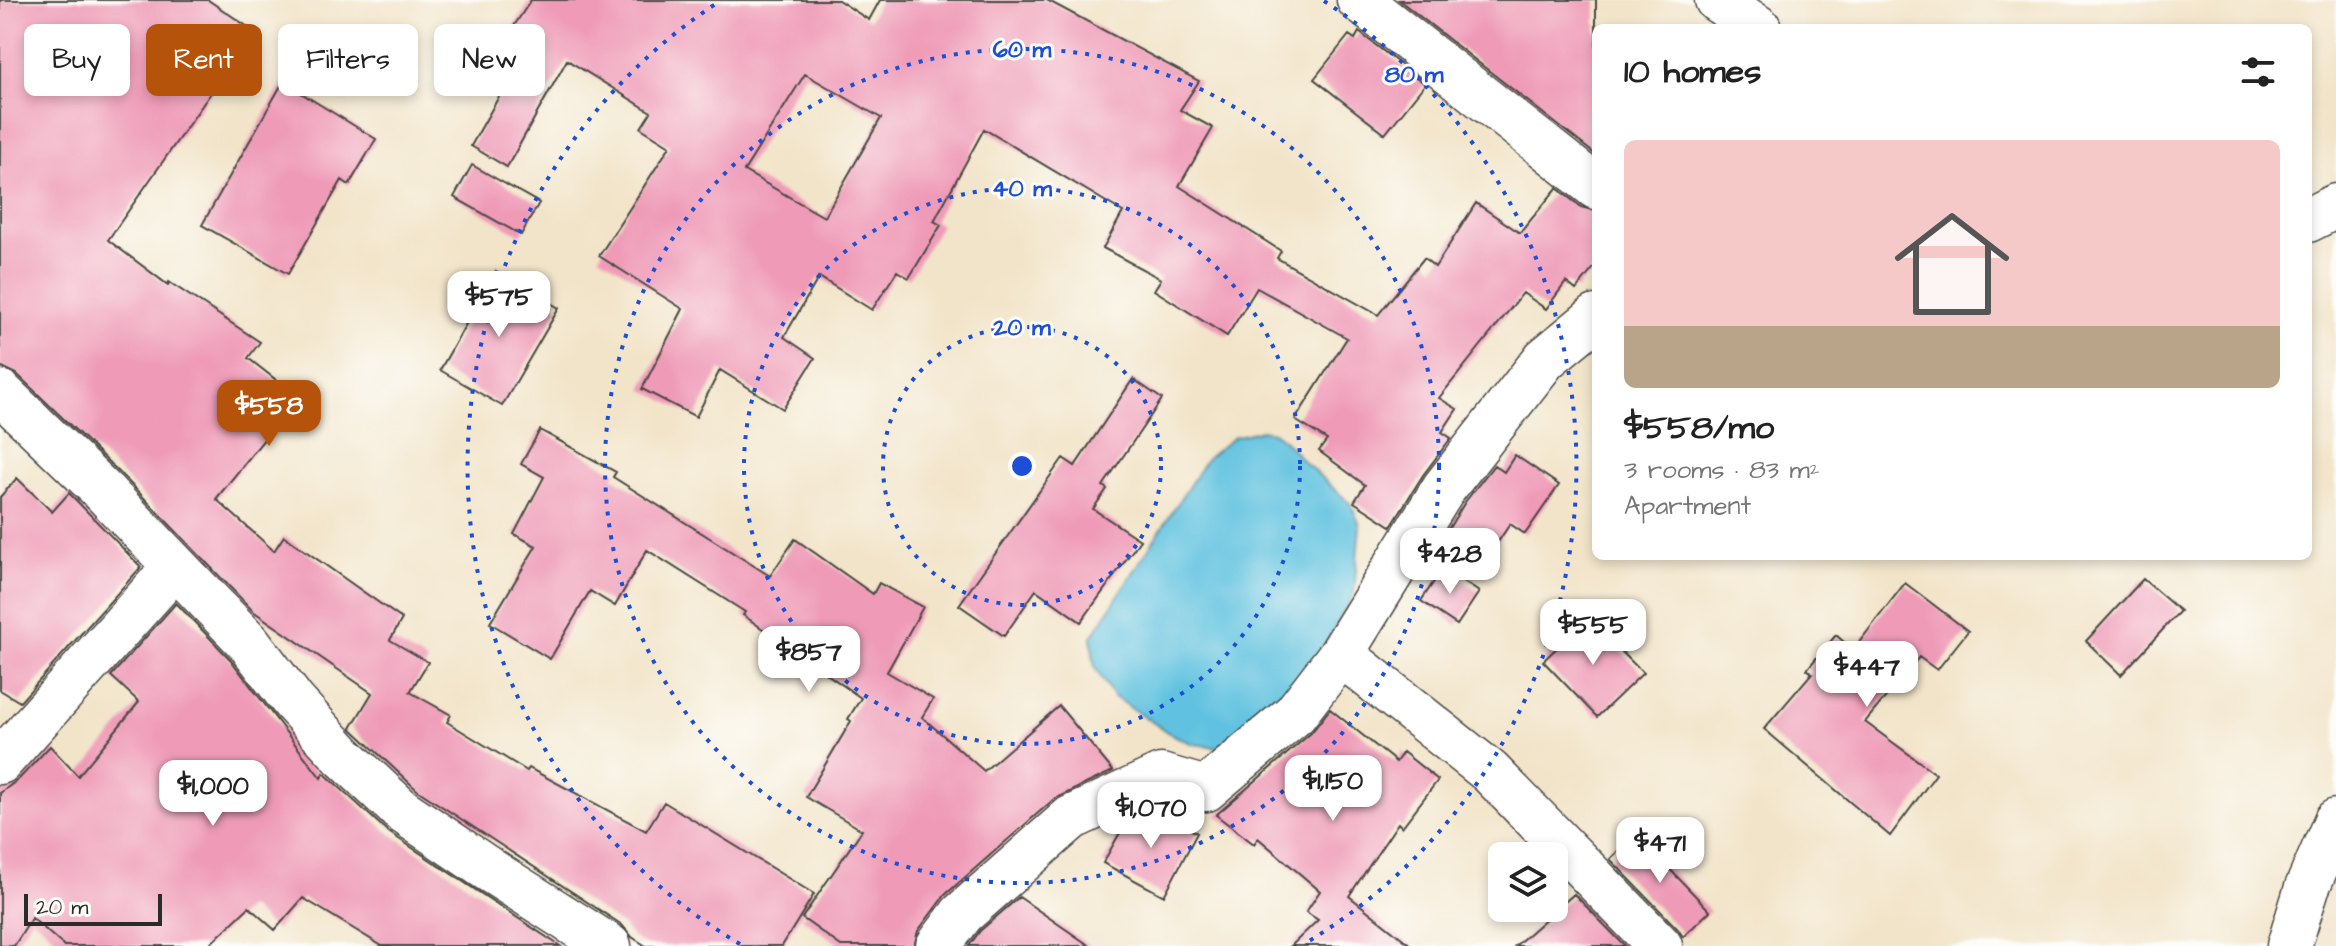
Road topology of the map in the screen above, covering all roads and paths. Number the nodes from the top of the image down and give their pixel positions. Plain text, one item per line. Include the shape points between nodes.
1 (1359, 0) edge
2 (1717, 0) edge
3 (1753, 24) edge
4 (1592, 184) edge
5 (2336, 206) edge
6 (2312, 218) edge
7 (1592, 320) edge
8 (0, 392) edge
9 (175, 567) junction
10 (1341, 654) junction
11 (0, 762) edge
12 (2336, 821) edge
13 (609, 946) edge
14 (938, 946) edge
15 (1660, 946) edge
16 (2289, 946) edge

1 - 4 street
2 - 3 street
5 - 6 street
7 - 10 street via 1545,359 1444,488
8 - 9 street
9 - 11 street
9 - 13 street via 249,643 343,756 401,810
10 - 14 street via 1295,714 1206,789 1161,776 1071,818 962,914
10 - 15 street via 1490,772
12 - 16 street

